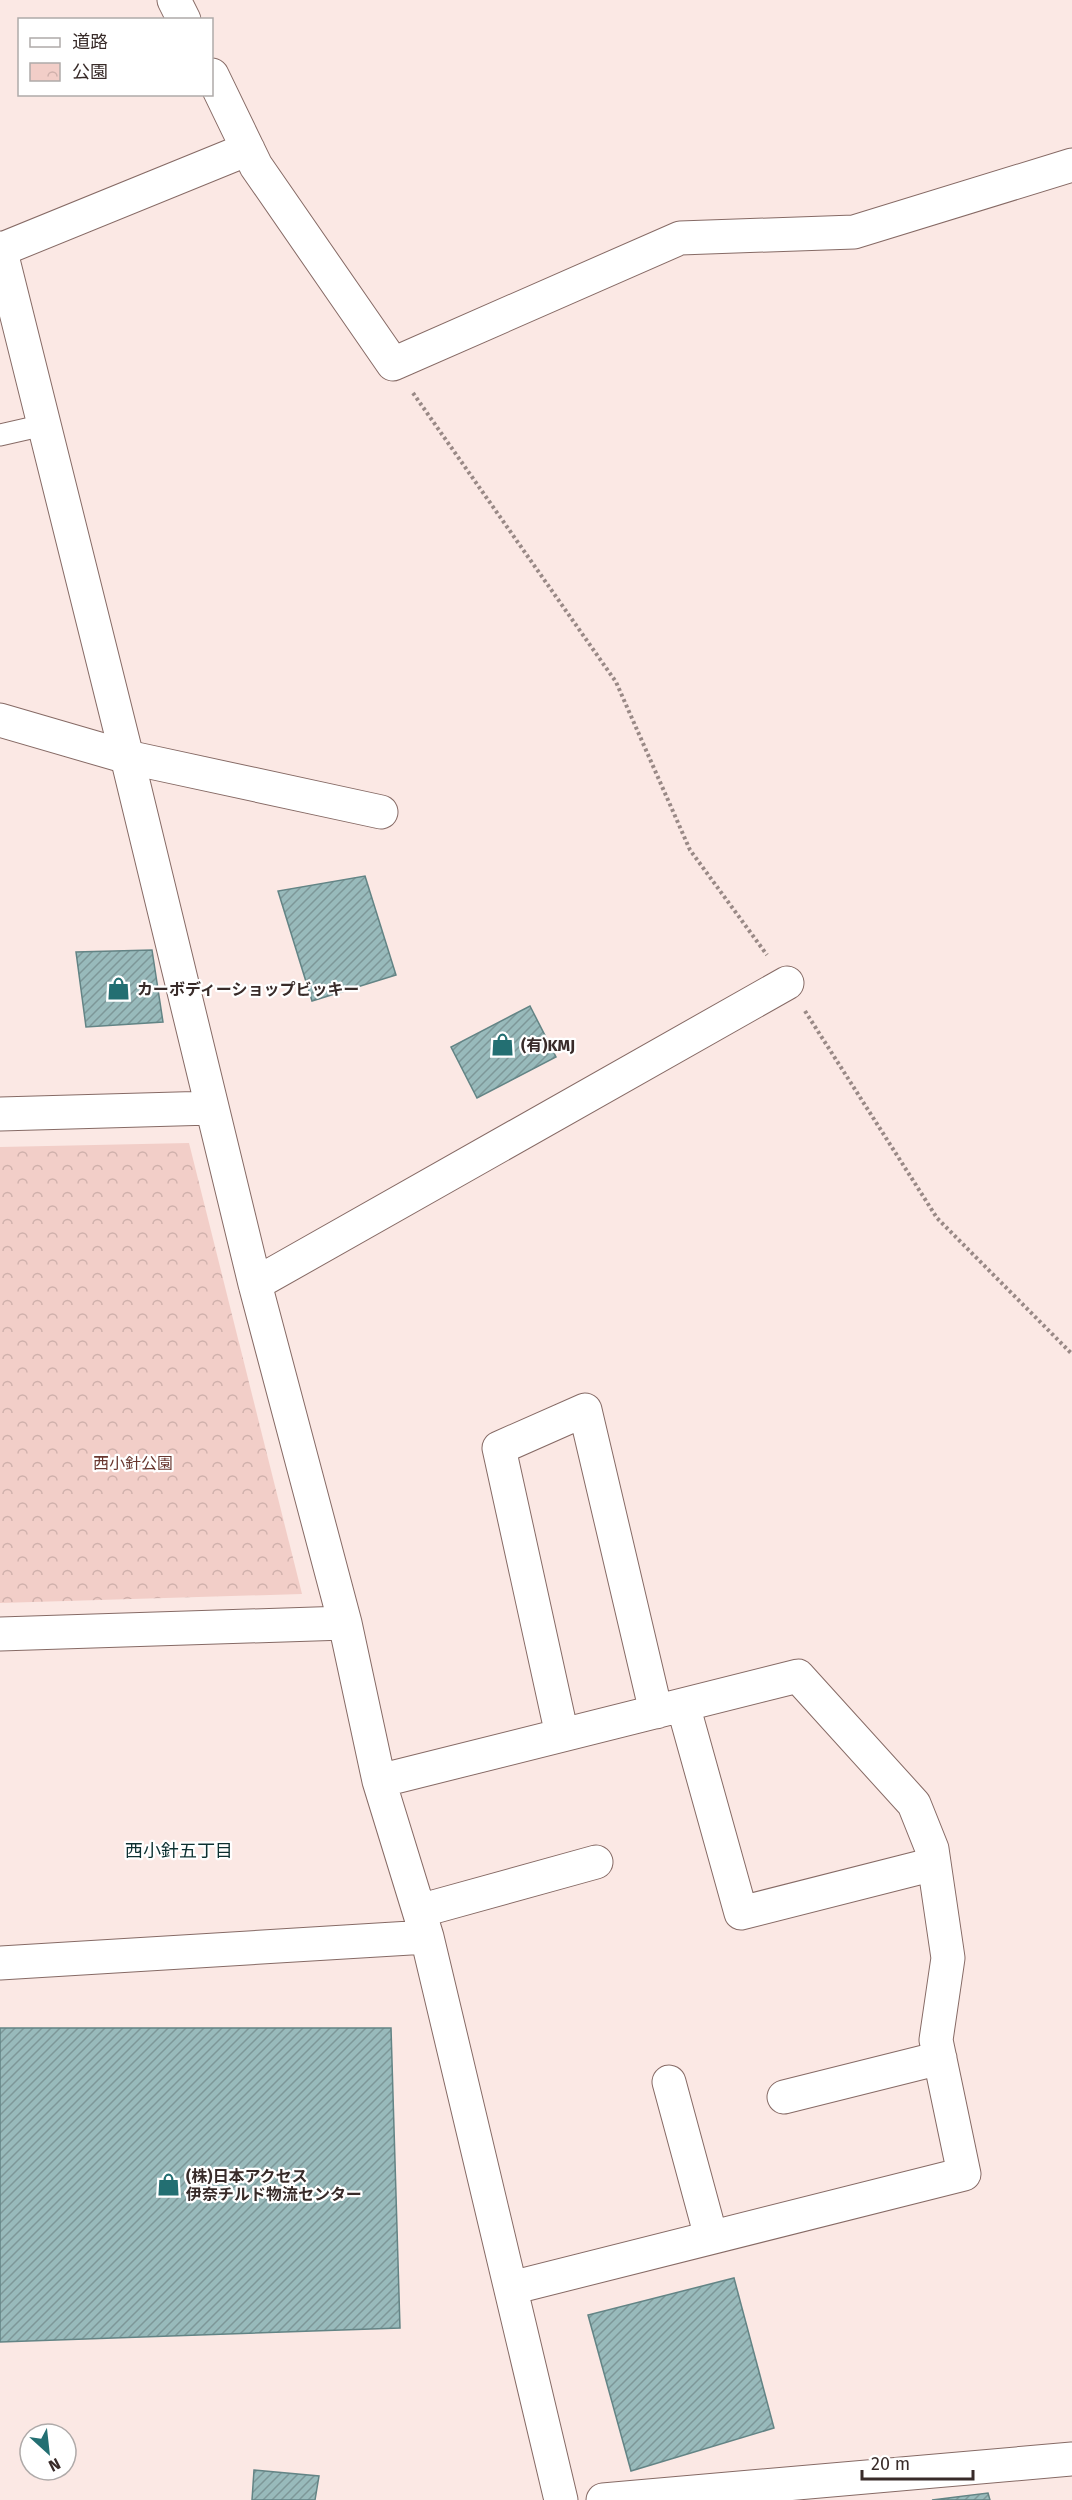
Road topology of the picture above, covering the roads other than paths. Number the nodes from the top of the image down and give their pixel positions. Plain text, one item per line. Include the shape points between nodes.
1 (174, 0) edge
2 (183, 18) edge
3 (213, 77) edge
4 (248, 149) junction
5 (1072, 165) edge
6 (0, 249) edge
7 (44, 425) junction
8 (0, 435) edge
9 (0, 720) edge
10 (127, 757) junction
11 (381, 812) dead end
12 (788, 983) road end
13 (212, 1108) junction
14 (0, 1114) edge
15 (255, 1284) junction
16 (345, 1623) junction
17 (0, 1634) edge
18 (670, 1708) junction
19 (562, 1735) junction
20 (379, 1781) junction
21 (597, 1862) dead end
22 (934, 1864) junction
23 (423, 1924) junction
24 (0, 1963) edge
25 (940, 2058) junction
26 (669, 2082) dead end
27 (784, 2097) dead end
28 (711, 2237) junction
29 (511, 2288) junction
30 (1072, 2459) edge
31 (561, 2500) edge
32 (603, 2500) edge

1 - 2 street
3 - 4 street
4 - 5 street via 393,364 680,238 854,232
4 - 6 street
6 - 7 street
7 - 8 lane
7 - 10 street
9 - 10 street
10 - 11 street
10 - 13 street
12 - 15 street
13 - 14 street
13 - 15 street
15 - 16 street
16 - 17 street
16 - 20 street
18 - 19 street
18 - 19 street via 585,1410 499,1448
18 - 22 street via 798,1676 914,1804
18 - 22 street via 741,1913
19 - 20 street
20 - 23 street
21 - 23 street
22 - 25 street via 948,1958 936,2040
23 - 24 street
23 - 29 street
25 - 27 street
25 - 28 street via 964,2174
26 - 28 street
28 - 29 street
29 - 31 street
30 - 32 street

